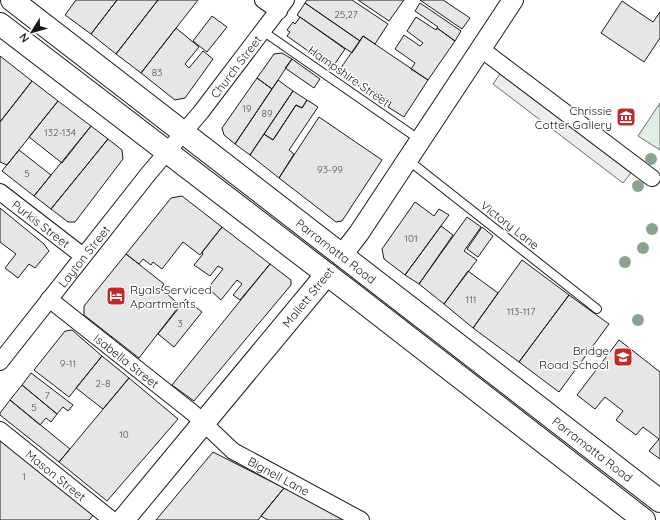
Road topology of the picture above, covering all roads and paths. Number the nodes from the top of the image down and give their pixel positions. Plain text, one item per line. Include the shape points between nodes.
1 (12, 0) edge
2 (263, 0) edge
3 (513, 0) edge
4 (283, 6) edge
5 (0, 24) edge
6 (264, 32) junction
7 (481, 49) junction
8 (184, 133) junction
9 (420, 140) junction
10 (167, 152) junction
11 (407, 160) junction
12 (652, 178) dead end
13 (0, 192) edge
14 (342, 255) junction
15 (83, 256) junction
16 (327, 274) junction
17 (49, 299) junction
18 (597, 309) dead end
19 (0, 362) edge
20 (204, 423) junction
21 (0, 430) edge
22 (660, 501) edge
23 (112, 520) edge
24 (123, 520) edge
25 (361, 520) edge
26 (644, 520) edge

1 - 8 main road, Parramatta Road
2 - 4 street
3 - 7 street, Mallett Street
4 - 6 street, Church Street
5 - 10 main road, Parramatta Road
6 - 8 street, Church Street
6 - 9 lane, Hampshire Street
7 - 9 street, Mallett Street
7 - 12 street
8 - 10 street, Church Street
8 - 14 main road, Parramatta Road
9 - 11 street, Mallett Street
10 - 15 street, Layton Street
10 - 16 main road, Parramatta Road
11 - 14 street, Mallett Street
11 - 18 lane, Victory Lane
13 - 15 street, Purkis Street
14 - 16 main road, Mallett Street
14 - 22 main road, Parramatta Road
15 - 17 street, Layton Street
16 - 20 main road, Mallett Street
16 - 26 main road, Parramatta Road
17 - 19 street, Layton Street
17 - 20 street, Isabella Street
20 - 24 main road, Mallett Street
20 - 25 street, Bignell Lane via 233,451
21 - 23 street, Mason Street

